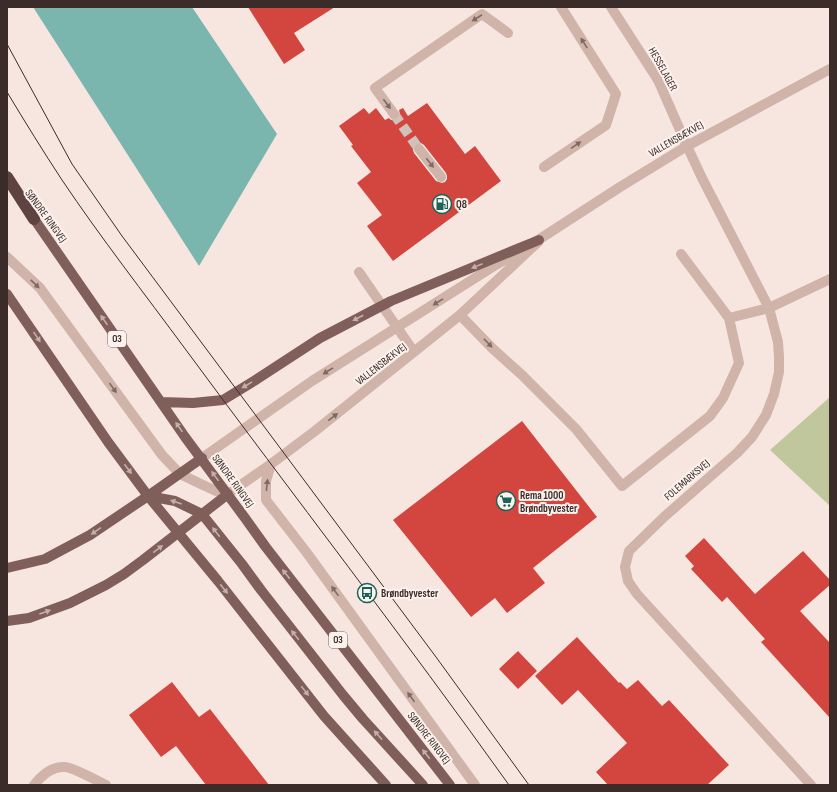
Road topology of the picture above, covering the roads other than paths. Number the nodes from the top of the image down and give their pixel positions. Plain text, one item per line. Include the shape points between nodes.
1 (561, 7) edge
2 (611, 7) edge
3 (508, 33) dead end
4 (830, 69) edge
5 (394, 114) tunnel mouth
6 (687, 146) junction
7 (418, 149) tunnel mouth
8 (544, 167) dead end
9 (7, 177) edge
10 (441, 177) dead end
11 (7, 183) edge
12 (34, 219) junction
13 (539, 240) junction
14 (682, 254) dead end
15 (7, 257) edge
16 (359, 272) dead end
17 (830, 279) edge
18 (7, 294) edge
19 (382, 305) junction
20 (769, 308) junction
21 (460, 315) junction
22 (729, 318) junction
23 (397, 327) junction
24 (414, 352) junction
25 (161, 402) junction
26 (202, 458) junction
27 (271, 464) junction
28 (180, 474) junction
29 (228, 494) junction
30 (148, 496) junction
31 (202, 514) junction
32 (179, 532) junction
33 (7, 568) edge
34 (7, 621) edge
35 (34, 785) edge
36 (106, 785) edge
37 (386, 785) edge
38 (423, 785) edge
39 (450, 785) edge
40 (475, 785) edge
41 (811, 785) edge

8 -> 1 street via 606,125 616,94
2 - 6 street, HESSELAGER via 658,80
3 -> 5 street via 482,14 375,88
4 - 6 street, VALLENSBÆKVEJ
6 - 13 street, VALLENSBÆKVEJ
6 - 20 street, FOLEMARKSVEJ
7 -> 10 street
9 - 12 highway
11 - 12 main road, SØNDRE RINGVEJ / O3
25 -> 12 main road, SØNDRE RINGVEJ / O3
13 -> 19 main road
13 - 21 street, VALLENSBÆKVEJ
13 -> 23 street, VALLENSBÆKVEJ
14 - 22 street
15 -> 28 street via 40,288 162,455
16 - 19 street
17 - 20 street
18 -> 30 main road
19 - 23 street
19 -> 25 main road via 320,338 223,400 193,403
20 - 22 street
20 - 41 street, FOLEMARKSVEJ via 778,342 779,372 766,415 752,437 737,453 629,551 625,567 628,581 636,594
21 -> 22 street via 576,429 622,486 710,416 723,398 739,363
21 - 24 street, VALLENSBÆKVEJ
23 - 24 street
23 -> 26 street, VALLENSBÆKVEJ via 312,381
27 -> 24 street, VALLENSBÆKVEJ
26 -> 25 main road, SØNDRE RINGVEJ / O3
26 - 28 main road
29 -> 26 main road, SØNDRE RINGVEJ / O3
27 - 29 street, VALLENSBÆKVEJ
40 -> 27 street via 266,500 266,481
28 - 29 street via 203,486
28 - 30 main road
29 - 31 main road
39 -> 29 main road, SØNDRE RINGVEJ / O3 via 264,546
31 -> 30 main road via 176,501
30 - 32 main road
30 -> 33 main road via 90,535 45,559
31 - 32 main road
38 -> 31 main road via 343,695
34 -> 32 main road via 29,618 70,603 106,585
32 -> 37 main road via 324,716
35 - 36 street via 47,772 67,767

